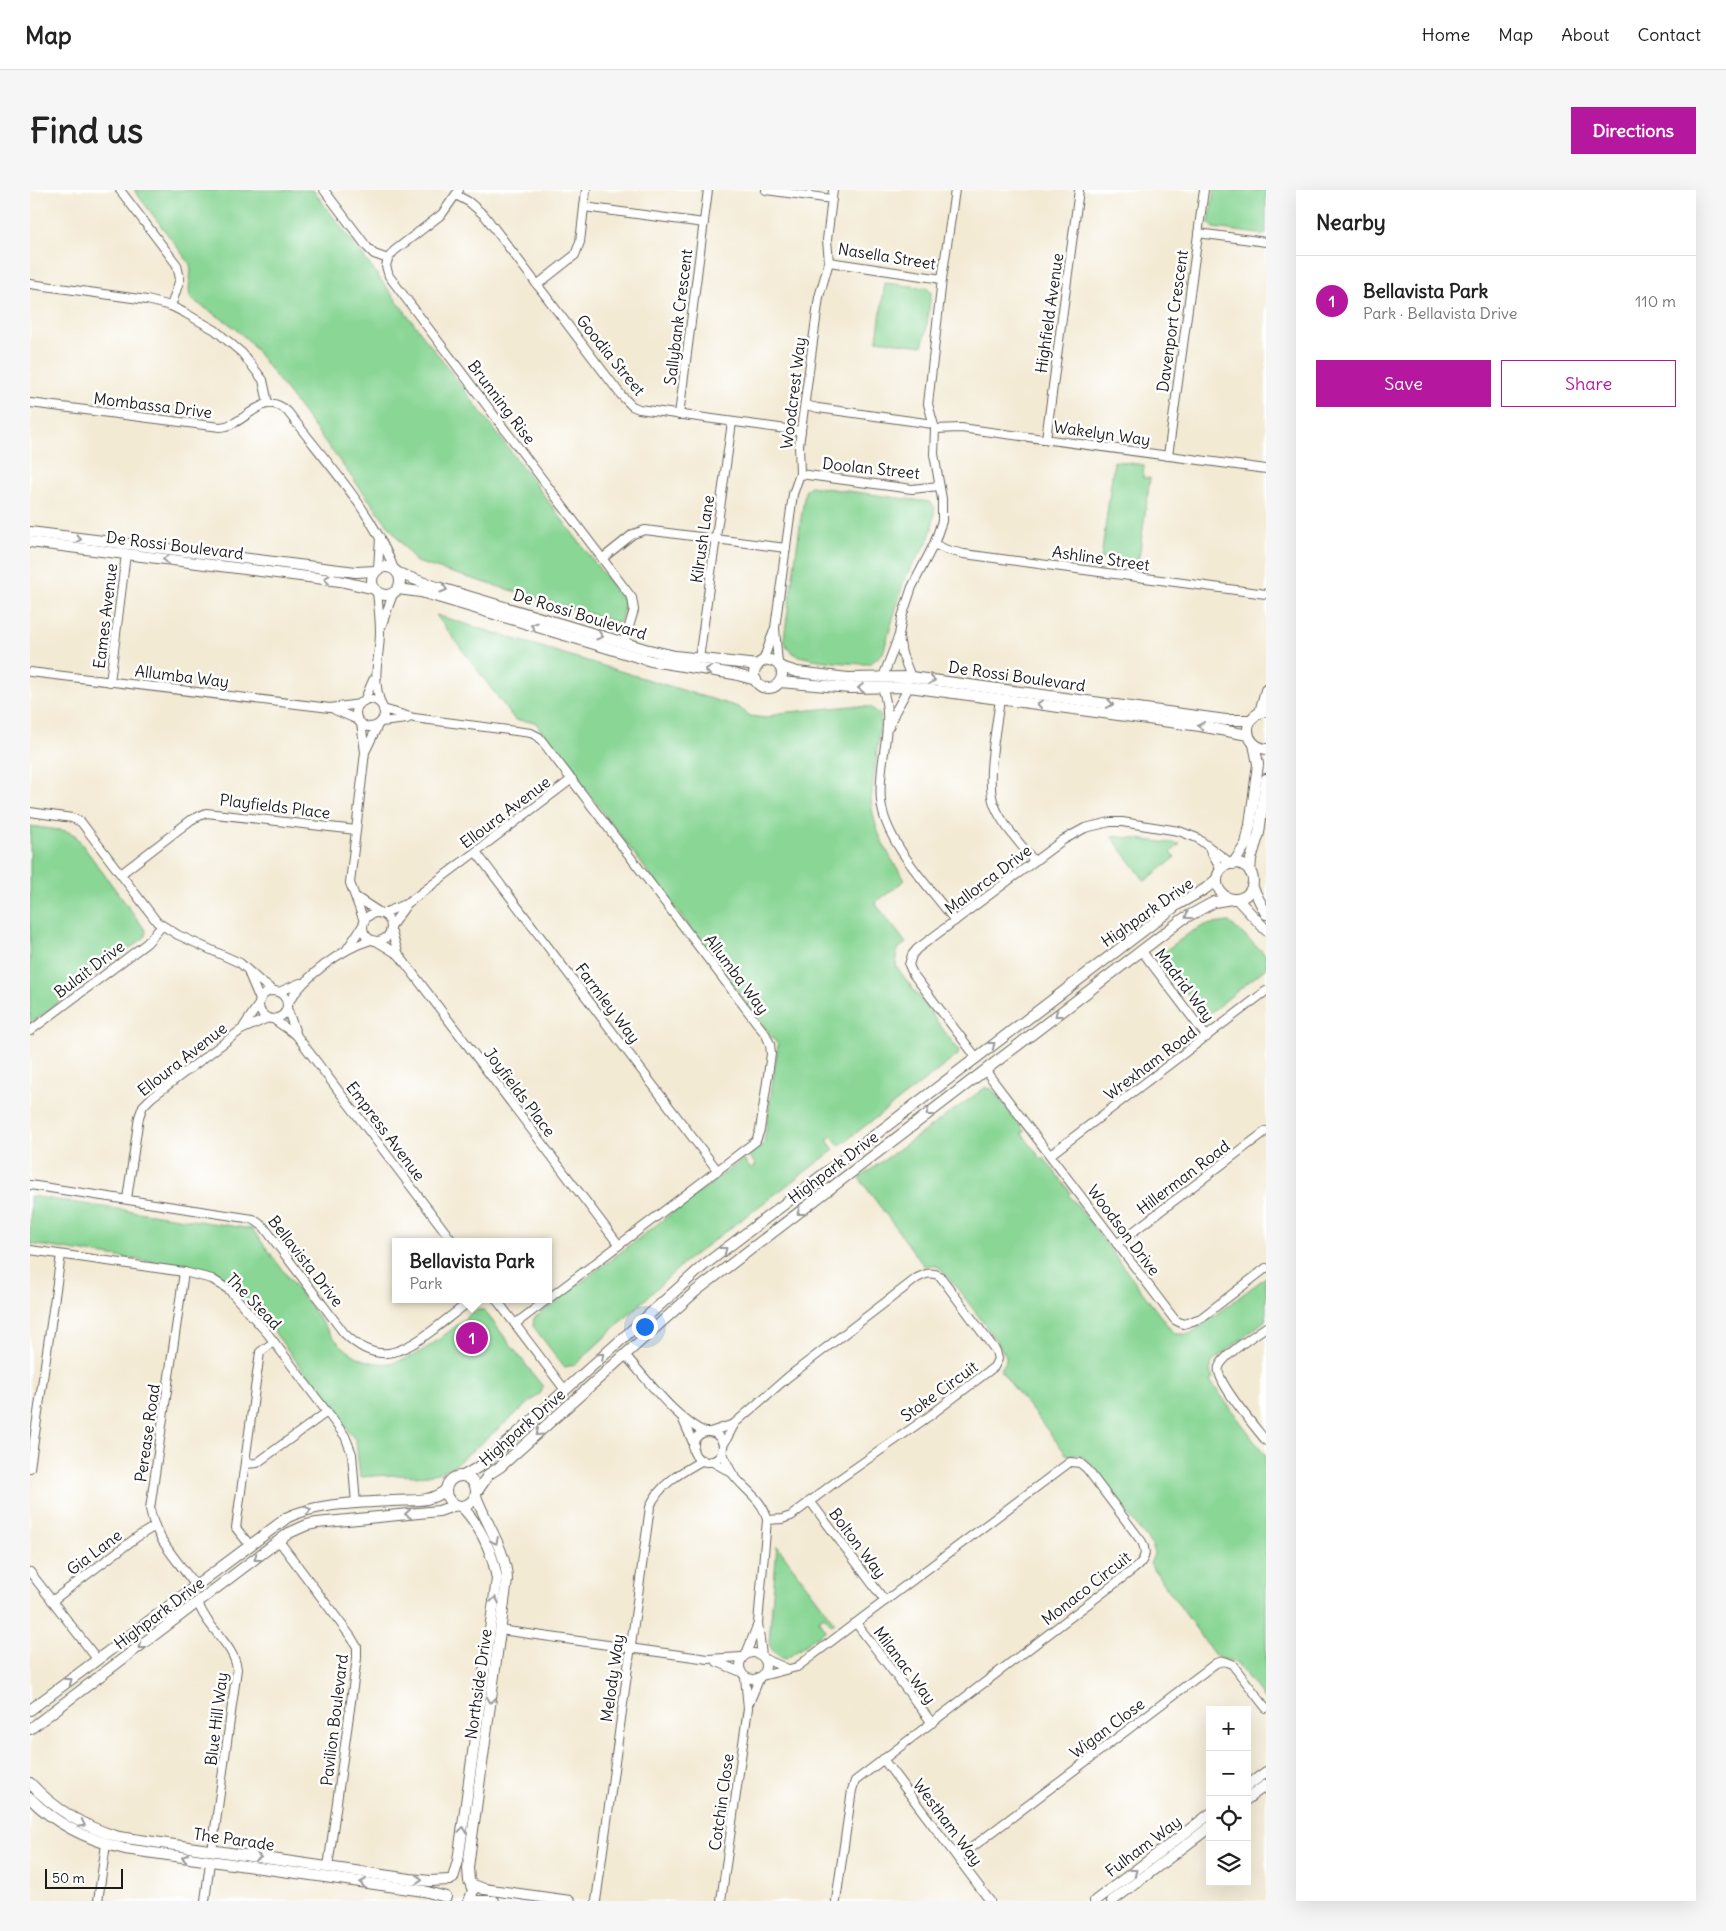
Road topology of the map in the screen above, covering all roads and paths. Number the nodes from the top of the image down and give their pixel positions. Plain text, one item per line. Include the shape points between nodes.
1 (120, 190) edge
2 (324, 190) edge
3 (586, 190) edge
4 (708, 190) edge
5 (766, 190) edge
6 (833, 190) edge
7 (955, 190) edge
8 (1079, 190) edge
9 (1204, 190) edge
10 (458, 193) edge
11 (832, 199) junction
12 (584, 207) junction
13 (704, 223) junction
14 (1198, 234) junction
15 (1266, 242) edge
16 (388, 259) junction
17 (829, 262) junction
18 (942, 278) junction
19 (30, 284) edge
20 (537, 285) junction
21 (170, 306) junction
22 (30, 403) edge
23 (268, 403) junction
24 (805, 405) junction
25 (679, 414) junction
26 (732, 422) junction
27 (934, 427) junction
28 (801, 431) junction
29 (1046, 439) junction
30 (1168, 456) junction
31 (1266, 469) edge
32 (800, 474) junction
33 (939, 486) junction
34 (30, 532) edge
35 (380, 537) junction
36 (716, 538) junction
37 (30, 542) edge
38 (934, 544) junction
39 (786, 548) junction
40 (126, 554) junction
41 (603, 558) junction
42 (377, 570) junction
43 (396, 571) junction
44 (376, 590) junction
45 (396, 591) junction
46 (1266, 594) edge
47 (775, 628) junction
48 (380, 631) junction
49 (899, 635) junction
50 (624, 643) junction
51 (699, 659) junction
52 (761, 663) junction
53 (779, 666) junction
54 (30, 672) edge
55 (375, 675) junction
56 (756, 680) junction
57 (110, 682) junction
58 (780, 682) junction
59 (882, 682) junction
60 (910, 682) junction
61 (1266, 690) edge
62 (1000, 699) junction
63 (362, 702) junction
64 (382, 706) junction
65 (330, 708) junction
66 (1263, 711) edge
67 (414, 718) junction
68 (1250, 720) junction
69 (359, 722) junction
70 (379, 723) junction
71 (888, 731) junction
72 (1251, 740) junction
73 (1266, 749) edge
74 (365, 752) junction
75 (572, 779) junction
76 (1266, 779) edge
77 (30, 812) edge
78 (356, 830) junction
79 (1204, 843) junction
80 (476, 852) junction
81 (1034, 861) junction
82 (1233, 864) junction
83 (1250, 872) junction
84 (121, 874) junction
85 (1219, 875) junction
86 (1252, 886) junction
87 (355, 895) junction
88 (1235, 899) junction
89 (408, 903) junction
90 (381, 913) junction
91 (1266, 914) edge
92 (954, 921) junction
93 (363, 923) junction
94 (162, 926) junction
95 (392, 928) junction
96 (1266, 930) edge
97 (374, 940) junction
98 (346, 950) junction
99 (1142, 950) junction
100 (399, 955) junction
101 (248, 971) junction
102 (306, 981) junction
103 (277, 991) junction
104 (1266, 991) edge
105 (259, 1002) junction
106 (287, 1006) junction
107 (270, 1019) junction
108 (241, 1030) junction
109 (30, 1031) edge
110 (297, 1036) junction
111 (1207, 1037) junction
112 (976, 1058) junction
113 (985, 1070) junction
114 (1266, 1131) edge
115 (1050, 1155) junction
116 (718, 1171) junction
117 (30, 1185) edge
118 (127, 1200) junction
119 (449, 1238) edge
120 (1117, 1244) junction
121 (619, 1245) junction
122 (30, 1250) edge
123 (61, 1255) junction
124 (1266, 1268) edge
125 (184, 1272) junction
126 (552, 1296) edge
127 (468, 1303) edge
128 (499, 1303) edge
129 (543, 1303) edge
130 (515, 1324) junction
131 (1266, 1327) edge
132 (274, 1342) junction
133 (615, 1344) junction
134 (625, 1355) junction
135 (565, 1390) junction
136 (575, 1401) junction
137 (327, 1412) junction
138 (682, 1417) junction
139 (735, 1423) junction
140 (708, 1432) junction
141 (32, 1434) edge
142 (1266, 1441) edge
143 (694, 1446) junction
144 (723, 1448) junction
145 (707, 1461) junction
146 (246, 1464) junction
147 (30, 1468) edge
148 (682, 1471) junction
149 (732, 1473) junction
150 (463, 1476) junction
151 (446, 1490) junction
152 (476, 1494) junction
153 (810, 1501) junction
154 (356, 1504) junction
155 (458, 1506) junction
156 (767, 1520) junction
157 (154, 1526) junction
158 (279, 1541) junction
159 (249, 1544) junction
160 (30, 1572) edge
161 (196, 1585) junction
162 (885, 1601) junction
163 (52, 1602) junction
164 (198, 1602) junction
165 (758, 1623) junction
166 (856, 1623) junction
167 (495, 1630) junction
168 (630, 1648) junction
169 (744, 1656) junction
170 (764, 1658) junction
171 (708, 1659) junction
172 (97, 1660) junction
173 (789, 1669) junction
174 (743, 1674) junction
175 (761, 1677) junction
176 (748, 1708) junction
177 (1266, 1708) edge
178 (30, 1710) edge
179 (932, 1723) junction
180 (30, 1729) edge
181 (883, 1760) junction
182 (1266, 1772) edge
183 (30, 1783) edge
184 (1251, 1783) edge
185 (1266, 1785) edge
186 (1251, 1796) edge
187 (30, 1798) edge
188 (1206, 1817) edge
189 (1206, 1830) edge
190 (106, 1844) junction
191 (211, 1856) junction
192 (958, 1858) junction
193 (328, 1867) junction
194 (327, 1878) junction
195 (451, 1879) junction
196 (470, 1882) junction
197 (447, 1899) edge
198 (98, 1901) edge
199 (205, 1901) edge
200 (469, 1901) edge
201 (474, 1901) edge
202 (494, 1901) edge
203 (570, 1901) edge
204 (596, 1901) edge
205 (720, 1901) edge
206 (836, 1901) edge
207 (990, 1901) edge
208 (1095, 1901) edge
209 (1112, 1901) edge

1 - 21 street via 177,266 179,283
2 - 16 street via 367,247 374,254
3 - 12 street
4 - 13 street, Sallybank Crescent
5 - 11 street
6 - 11 street, Woodcrest Way
7 - 18 street
8 - 29 street, Highfield Avenue
9 - 14 street, Davenport Crescent
10 - 16 street via 442,214
10 - 20 street, Goodia Street via 485,216
11 - 17 street, Woodcrest Way via 827,240
12 - 13 street
12 - 20 street via 580,242 575,255
13 - 25 street, Sallybank Crescent
14 - 15 street
14 - 30 street, Davenport Crescent
16 - 41 street, Brunning Rise via 389,276
17 - 18 street, Nasella Street
17 - 24 street, Woodcrest Way via 818,297
18 - 27 street via 928,395 928,411
19 - 21 street
20 - 25 street, Goodia Street via 627,402 639,409
21 - 23 street via 230,341 263,380
22 - 23 street, Mombassa Drive via 220,427 235,424
23 - 35 street via 288,412
24 - 27 street, Wakelyn Way
24 - 28 street, Woodcrest Way
25 - 26 street, Goodia Street
26 - 28 street, Goodia Street
26 - 36 street, Kilrush Lane
27 - 29 street, Wakelyn Way
27 - 33 street via 933,448
28 - 32 street, Woodcrest Way
29 - 30 street, Wakelyn Way
30 - 31 street, Wakelyn Way
32 - 33 street, Doolan Street via 912,488
32 - 39 street, Woodcrest Way via 793,494
33 - 38 street via 942,521
34 -> 42 street, De Rossi Boulevard via 348,571
35 - 42 street
35 - 43 street
36 - 39 street
36 - 41 street via 645,530 633,534
36 - 51 street, Kilrush Lane
37 - 40 street, De Rossi Boulevard
38 - 46 street, Ashline Street via 964,554
38 - 49 street via 912,586
39 - 47 street, Woodcrest Way
44 -> 40 street, De Rossi Boulevard via 340,581
40 - 57 street, Eames Avenue
41 - 50 street, Brunning Rise via 634,601
42 - 43 street via 386,567
42 - 44 street via 372,580
43 - 45 street via 401,581
43 -> 50 street, De Rossi Boulevard via 428,584
44 - 45 street via 384,595
44 - 48 street
45 - 48 street
56 -> 45 street, De Rossi Boulevard via 651,661 421,592
47 - 52 street, Woodcrest Way
47 - 53 street, Woodcrest Way
48 - 55 street
49 - 59 street
49 - 60 street
50 - 51 street, De Rossi Boulevard
51 - 52 street, De Rossi Boulevard
52 - 53 street via 771,660
52 - 56 street via 755,672
53 - 58 street
53 - 59 street, De Rossi Boulevard via 797,672
54 - 57 street, Allumba Way
55 - 63 street
55 - 64 street
56 - 58 street via 769,688
57 - 65 street, Allumba Way
59 -> 58 street, De Rossi Boulevard via 850,688
59 - 60 street, De Rossi Boulevard
59 - 71 street via 888,707
60 - 62 street, De Rossi Boulevard
60 -> 68 street, De Rossi Boulevard via 1226,720
60 - 71 street
61 - 66 street
72 -> 62 street, De Rossi Boulevard via 1207,727
62 - 81 street via 991,772 993,803
63 - 64 street via 373,700
63 - 65 street, Allumba Way
63 - 69 street via 356,712
64 - 67 street, Allumba Way
64 - 70 street via 383,718
65 - 69 street, Allumba Way
66 - 68 street
67 - 70 street, Allumba Way
67 - 75 street, Allumba Way via 531,733 542,741
68 - 72 street
69 - 70 street via 369,727
69 - 74 street
70 - 74 street
71 - 92 street via 881,791 886,823 898,847
72 - 73 street, De Rossi Boulevard
72 - 82 street via 1258,764 1250,825 1246,844
74 - 78 street
75 - 80 street, Elloura Avenue
75 - 116 street, Allumba Way via 770,1044 758,1137
76 - 83 street
77 - 84 street via 81,822
78 - 84 street, Playfields Place via 206,812 190,820
78 - 87 street via 350,883
79 - 81 street, Mallorca Drive via 1179,831 1110,822 1073,834
79 - 82 street, Mallorca Drive
79 - 85 street, Mallorca Drive via 1215,857
80 - 89 street, Elloura Avenue
80 - 116 street, Farmley Way
81 - 92 street, Mallorca Drive
82 - 83 street via 1243,865
82 - 85 street
83 - 86 street
84 - 94 street
85 - 88 street via 1220,890
112 -> 85 street, Highpark Drive via 1177,905 1205,890
86 - 88 street via 1247,895
86 - 91 street
87 - 90 street
87 - 93 street
88 - 96 street
88 -> 99 street, Highpark Drive via 1203,906
89 - 90 street, Elloura Avenue
89 - 95 street, Elloura Avenue
90 - 93 street via 370,914
90 - 95 street via 388,916
92 - 112 street, Mallorca Drive via 914,952 910,965
93 - 97 street via 365,934
93 - 98 street
94 - 101 street via 240,963
94 - 109 street, Bulait Drive via 147,943
95 - 97 street via 386,938
95 - 100 street, Joyfields Place
97 - 98 street
97 - 100 street, Joyfields Place
98 - 102 street
99 - 111 street, Madrid Way
99 -> 113 street, Highpark Drive
100 - 121 street, Joyfields Place
101 - 103 street
101 - 105 street
102 - 103 street
102 - 106 street
103 - 105 street via 266,993
103 - 106 street via 283,995
104 - 111 street, Wrexham Road
105 - 107 street via 261,1013
105 - 108 street, Elloura Avenue
106 - 107 street via 282,1016
106 - 110 street, Empress Avenue
107 - 108 street, Elloura Avenue
107 - 110 street, Empress Avenue
108 - 118 street, Elloura Avenue via 143,1106
110 - 119 street, Empress Avenue
111 - 115 street, Wrexham Road
133 -> 112 street, Highpark Drive via 703,1266
113 - 115 street, Woodson Drive
113 -> 134 street, Highpark Drive via 696,1291
114 - 120 street, Hillerman Road
115 - 120 street, Woodson Drive
116 - 121 street, Allumba Way
117 - 118 street, Bellavista Drive
118 - 127 street, Bellavista Drive via 247,1217 259,1222 344,1333 369,1350 389,1353 407,1348
120 - 124 street, Woodson Drive via 1175,1320 1183,1324 1201,1318
121 - 126 street, Allumba Way
122 - 123 street, The Stead
123 - 125 street, The Stead
123 - 141 street
125 - 132 street, The Stead via 221,1283
125 - 157 street, Perease Road via 151,1500
128 - 130 street
129 - 130 street, Allumba Way
130 - 135 street
131 - 142 street via 1230,1355 1218,1371 1224,1386
132 - 137 street, The Stead
132 - 146 street via 260,1352
133 - 134 street
135 -> 133 street, Highpark Drive
134 - 136 street, Highpark Drive
134 - 138 street
135 - 136 street
135 - 150 street, Highpark Drive via 482,1465
136 -> 152 street, Highpark Drive via 489,1474
137 - 146 street via 257,1463
137 - 154 street, The Stead via 350,1448
138 - 140 street via 697,1429
138 - 143 street
139 - 140 street, Stoke Circuit
139 - 144 street, Stoke Circuit
139 - 153 street, Stoke Circuit via 788,1377 917,1278 932,1272 940,1276 992,1345 998,1355 997,1363 964,1391
140 - 143 street via 697,1437
140 - 144 street via 719,1437
141 - 147 street
143 - 145 street via 696,1455
143 - 148 street, Melody Way
144 - 145 street via 718,1458
144 - 149 street
145 - 148 street, Melody Way
145 - 149 street
146 - 159 street via 236,1528
148 - 168 street, Melody Way via 656,1494 650,1508
149 - 156 street via 763,1508
150 - 151 street via 450,1482
150 - 152 street via 474,1484
151 - 154 street, Highpark Drive via 426,1501
151 - 155 street via 449,1500
152 - 155 street via 470,1504
152 -> 167 street, Northside Drive via 507,1572
153 - 156 street, Stoke Circuit via 787,1518
153 - 162 street, Bolton Way
159 -> 154 street, Highpark Drive via 278,1522 298,1512
155 -> 158 street, Highpark Drive via 308,1525
167 -> 155 street, Northside Drive via 496,1570 476,1524
156 - 165 street
157 - 161 street, Perease Road
157 - 163 street, Gia Lane
158 -> 164 street, Highpark Drive
158 - 193 street, Pavilion Boulevard via 357,1647
159 - 161 street, Highpark Drive
160 - 163 street
161 - 172 street, Highpark Drive
162 - 166 street, Monaco Circuit
162 - 179 street, Monaco Circuit via 1070,1462 1080,1463 1086,1469 1145,1549 1144,1560 1140,1564
163 - 172 street
164 -> 180 street, Highpark Drive
164 - 191 street, Blue Hill Way via 203,1617 233,1655 237,1669
165 - 169 street
165 - 170 street
166 - 173 street, Monaco Circuit via 797,1667
166 - 179 street, Milanac Way
167 - 168 street
195 -> 167 street, Northside Drive via 458,1861
167 -> 196 street, Northside Drive via 469,1860
168 - 171 street
168 - 204 street, Melody Way
169 - 170 street via 754,1652
169 - 171 street
169 - 174 street via 740,1665
170 - 173 street
170 - 175 street via 766,1668
171 - 174 street
178 -> 172 street, Highpark Drive
173 - 175 street, Monaco Circuit
174 - 175 street via 753,1679
174 - 176 street, Cotchin Close
175 - 176 street, Cotchin Close
176 - 205 street, Cotchin Close
177 - 192 street, Wigan Close via 1232,1664 1216,1663
179 - 181 street, Monaco Circuit
181 - 192 street, Westham Way
181 - 206 street, Monaco Circuit via 853,1785
182 - 184 street
183 -> 191 street, The Parade via 55,1807 91,1828
185 - 186 street
187 - 190 street, The Parade via 53,1819
208 -> 188 street, Fulham Way
189 - 209 street, Fulham Way
191 -> 190 street, The Parade via 142,1852
190 - 198 street
191 -> 193 street, The Parade
191 - 194 street, The Parade
191 - 199 street, Blue Hill Way
192 - 207 street, Westham Way
193 - 194 street
193 -> 195 street, The Parade via 430,1881
197 -> 194 street, The Parade via 424,1891
195 - 196 street, The Parade via 463,1877
195 - 197 street, Northside Drive via 445,1888
196 - 200 street, Northside Drive via 473,1891
196 - 203 street, The Parade via 484,1889
201 - 202 street

